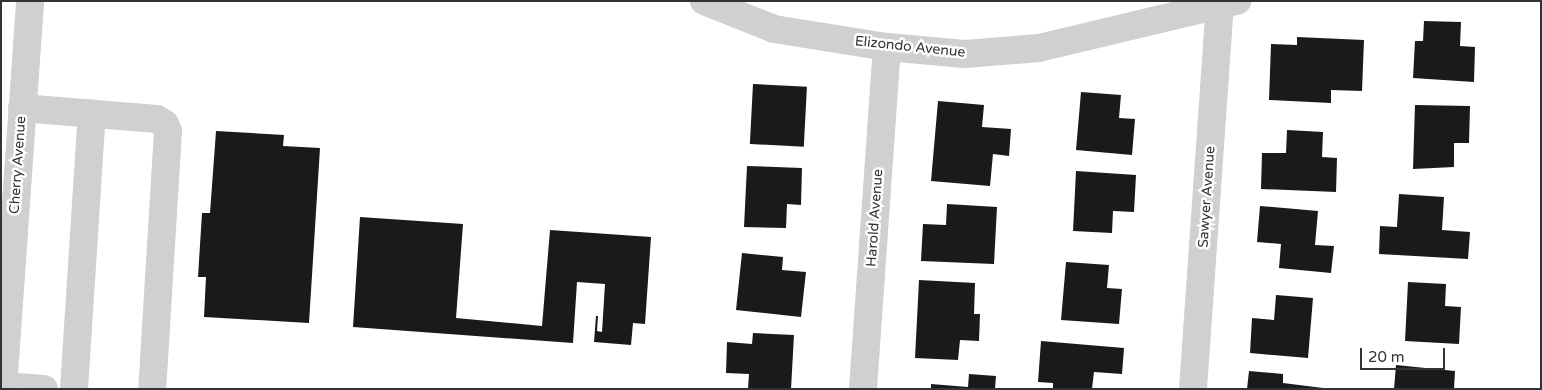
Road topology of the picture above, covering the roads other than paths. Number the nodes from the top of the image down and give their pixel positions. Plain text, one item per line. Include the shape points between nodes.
1 (30, 1) edge
2 (704, 1) edge
3 (1228, 3) edge
4 (887, 47) junction
5 (22, 108) junction
6 (92, 114) junction
7 (3, 387) edge
8 (44, 389) edge
9 (74, 389) edge
10 (152, 389) edge
11 (863, 389) edge
12 (1193, 389) edge

1 - 5 street, Cherry Avenue
2 - 4 street, Elizondo Avenue via 774,29
3 - 4 street, Elizondo Avenue via 1039,48 965,54
3 - 12 street, Sawyer Avenue
4 - 11 street, Harold Avenue
5 - 6 street
5 - 7 street, Cherry Avenue
6 - 9 street
6 - 10 street via 156,119 168,131
7 - 8 street

